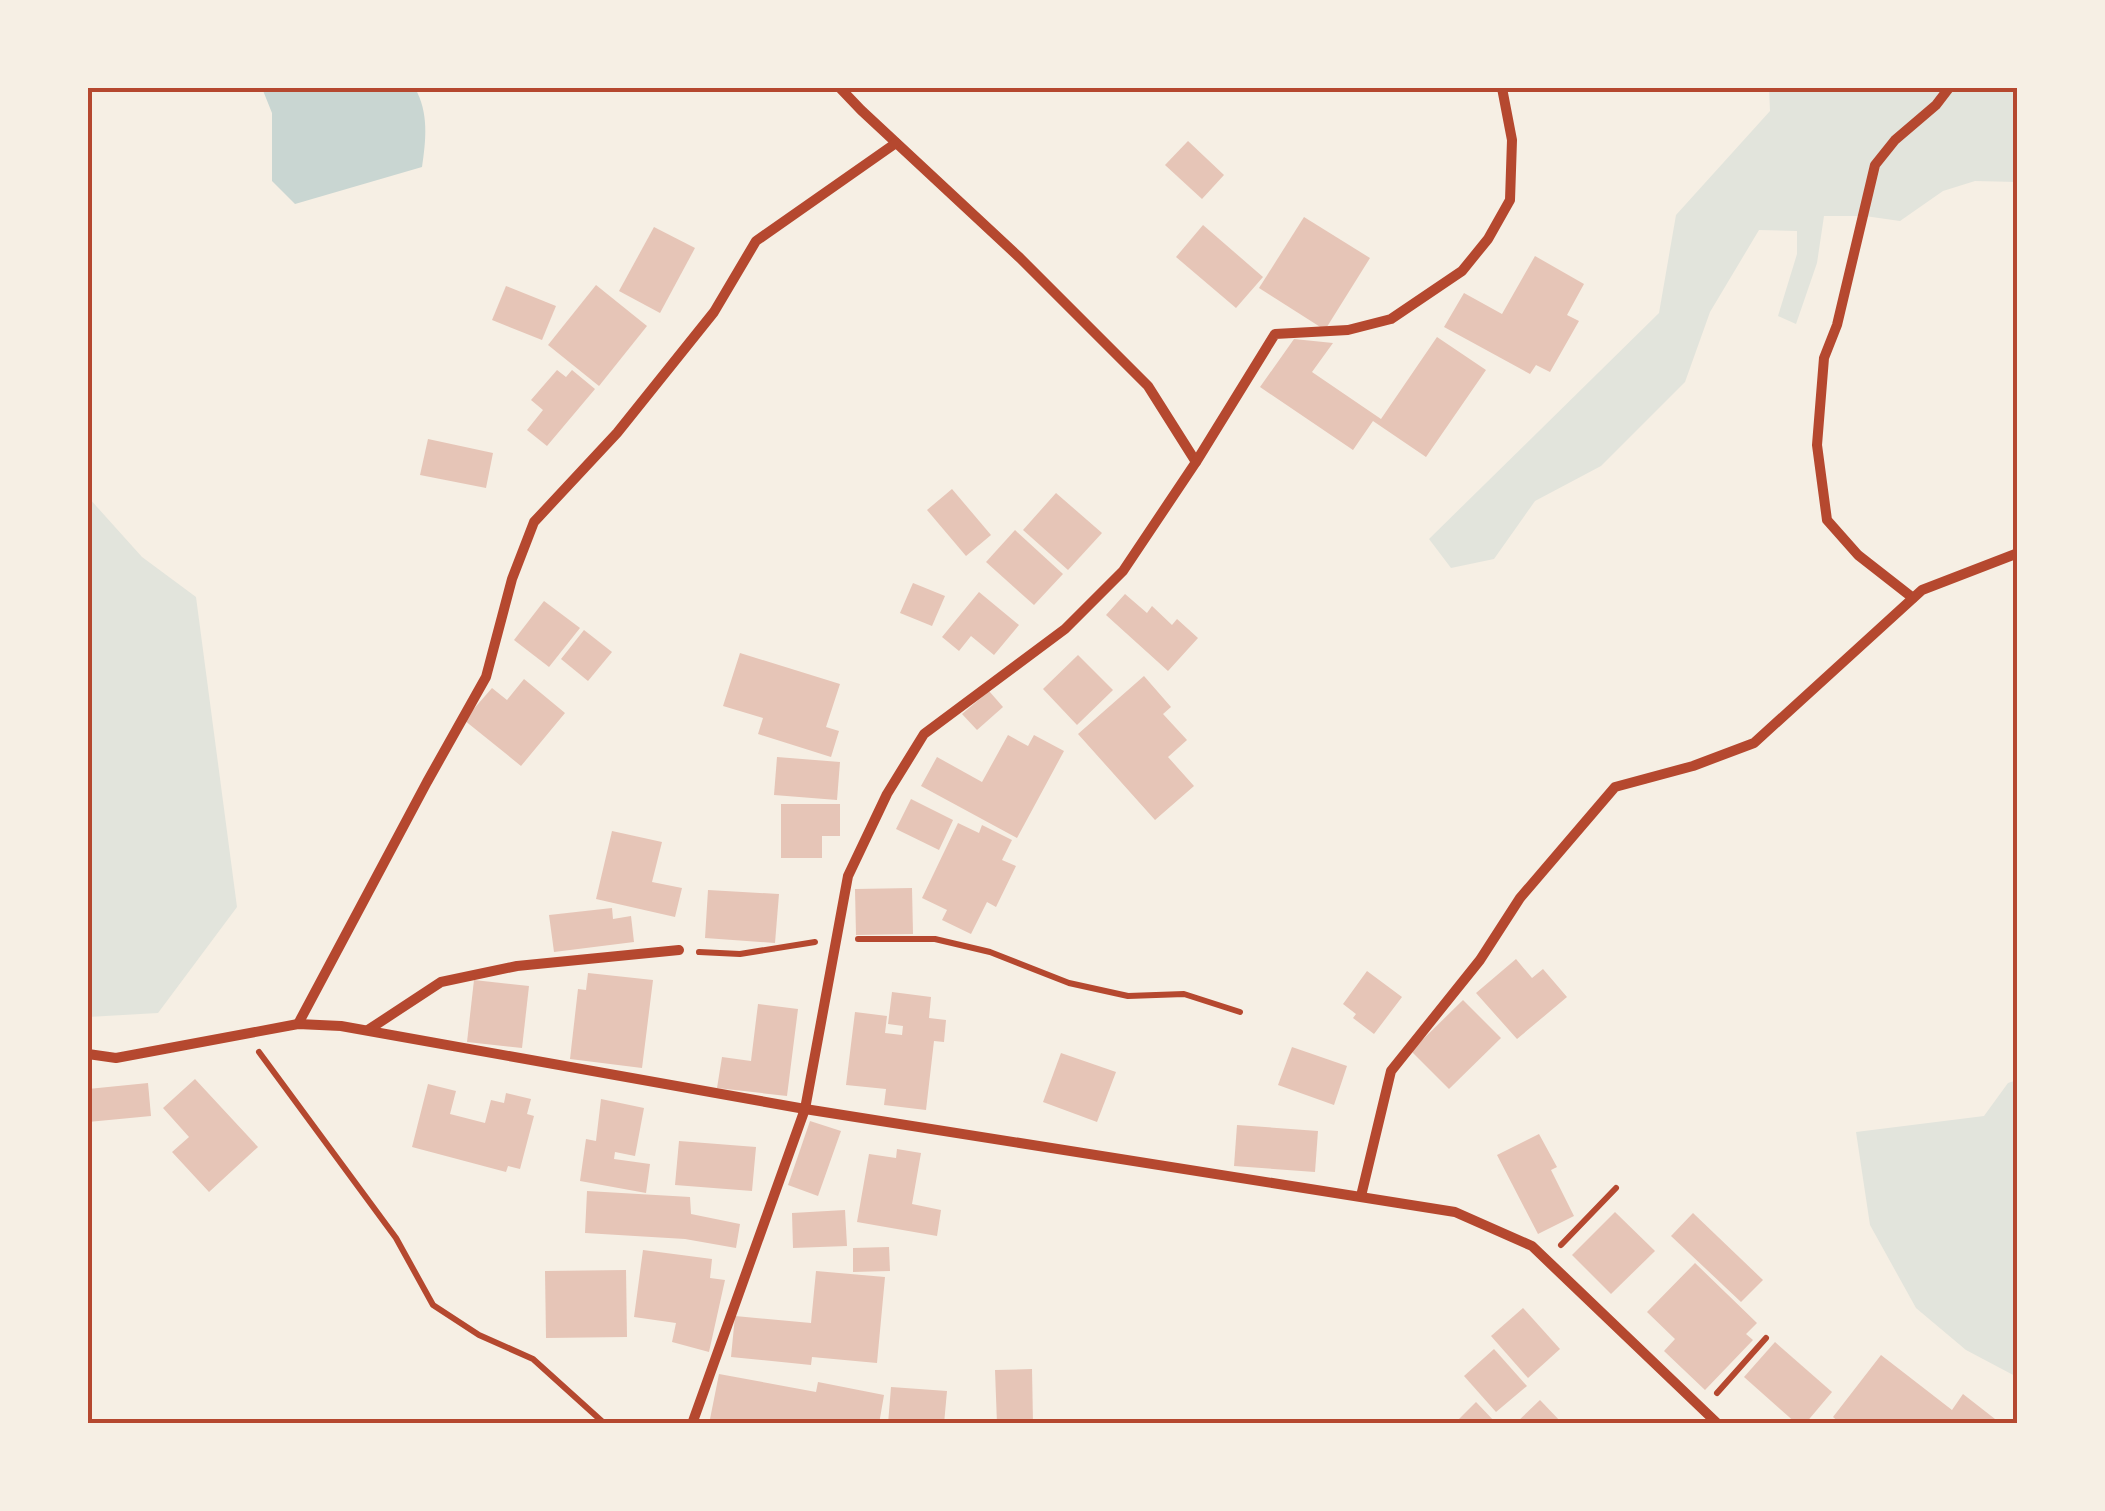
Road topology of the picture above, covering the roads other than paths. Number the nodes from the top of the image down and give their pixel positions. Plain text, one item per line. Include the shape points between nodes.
1 (840, 88) edge
2 (1502, 88) edge
3 (1949, 88) edge
4 (896, 142) junction
5 (1196, 462) junction
6 (2018, 553) edge
7 (1913, 598) junction
8 (678, 950) road end
9 (298, 1024) junction
10 (368, 1030) junction
11 (88, 1054) edge
12 (805, 1109) junction
13 (1361, 1196) junction
14 (692, 1424) edge
15 (1718, 1424) edge

1 - 4 street
2 - 5 street via 1512,140 1510,200 1480,250 1462,271 1392,318 1348,330 1275,334
3 - 7 street via 1875,165 1824,358 1817,445 1827,520 1858,555
4 - 5 street via 1148,386
4 - 9 street via 756,241 714,312 534,522 486,677
5 - 12 street via 1123,571 1065,629 924,734 886,794 848,876
6 - 7 street
7 - 13 street via 1754,742 1614,787 1520,898 1392,1071
8 - 10 street via 517,966 441,982
9 - 10 street
9 - 11 street via 116,1058
10 - 12 street
12 - 13 street
12 - 14 street
13 - 15 street via 1455,1212 1532,1246

